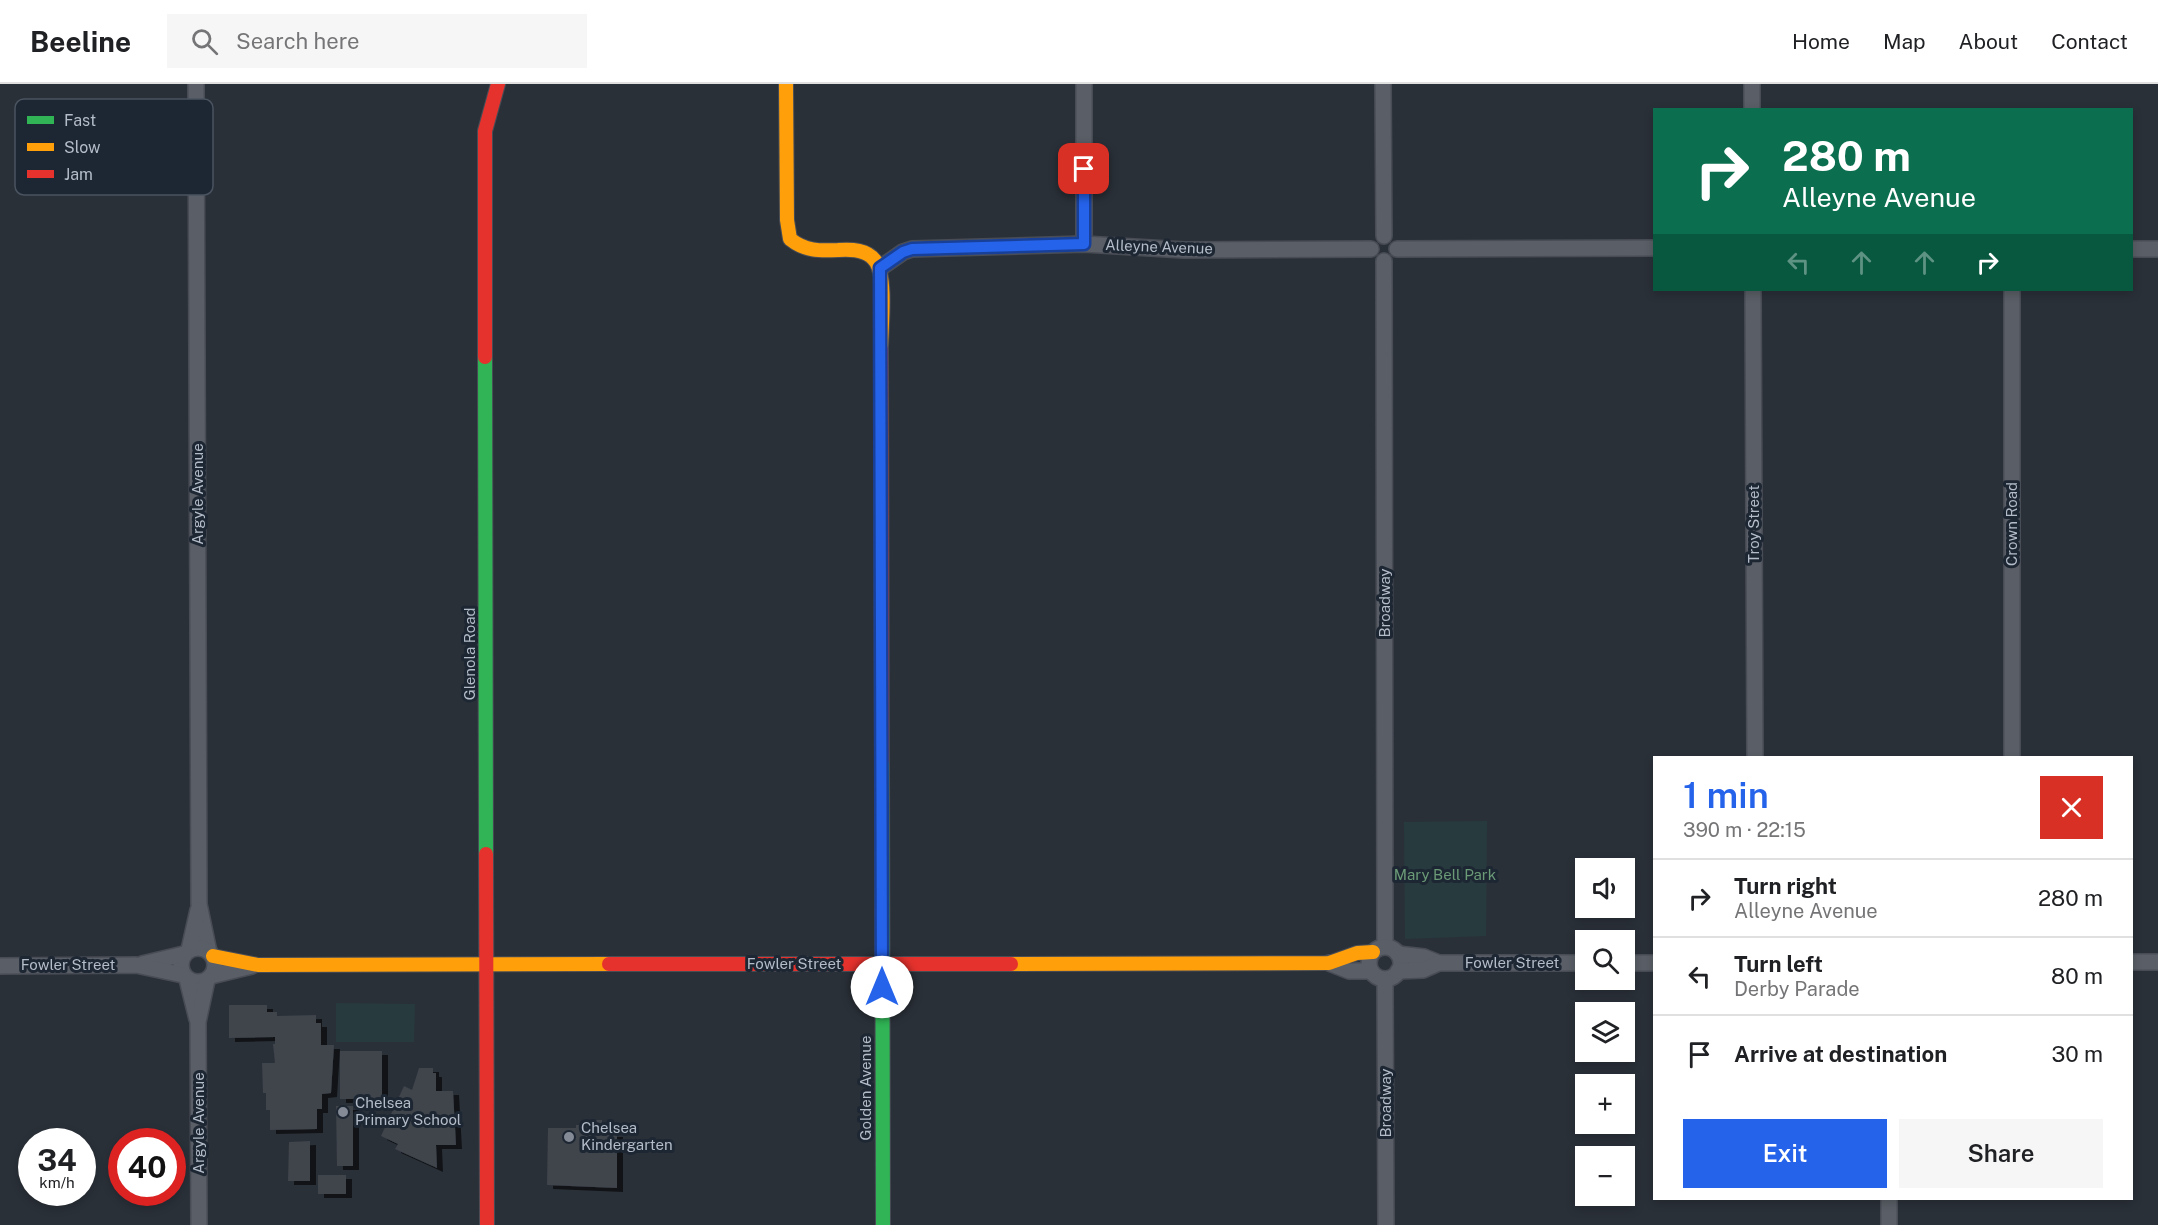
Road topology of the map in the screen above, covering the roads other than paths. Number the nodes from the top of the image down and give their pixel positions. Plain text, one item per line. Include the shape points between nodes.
1 (196, 84) edge
2 (498, 84) edge
3 (786, 84) edge
4 (1084, 84) edge
5 (1383, 84) edge
6 (1752, 84) edge
7 (196, 99) edge
8 (1752, 108) edge
9 (196, 195) edge
10 (1384, 236) junction
11 (1084, 244) junction
12 (1653, 248) edge
13 (1371, 249) junction
14 (1397, 249) junction
15 (2133, 249) edge
16 (2158, 249) edge
17 (1384, 261) junction
18 (880, 268) junction
19 (1753, 291) edge
20 (2012, 291) edge
21 (1755, 756) edge
22 (2012, 756) edge
23 (199, 904) junction
24 (1385, 951) junction
25 (187, 952) junction
26 (211, 954) junction
27 (2133, 962) edge
28 (2158, 962) edge
29 (1329, 963) junction
30 (1439, 963) junction
31 (1575, 963) edge
32 (1635, 963) edge
33 (1653, 963) edge
34 (882, 964) junction
35 (136, 965) junction
36 (258, 965) junction
37 (486, 965) junction
38 (0, 966) edge
39 (1371, 971) junction
40 (1398, 971) junction
41 (185, 977) junction
42 (209, 978) junction
43 (1385, 981) junction
44 (198, 1022) junction
45 (1889, 1200) edge
46 (199, 1225) edge
47 (487, 1225) edge
48 (883, 1225) edge
49 (1386, 1225) edge
50 (1889, 1225) edge

1 - 7 street, Argyle Avenue
2 - 37 street, Glenola Road via 485,131
3 - 18 street via 786,220 790,239 802,249 866,252
4 - 11 street
5 - 10 street
6 - 8 street
9 - 23 street, Argyle Avenue
10 - 13 street via 1373,241
10 - 14 street via 1394,241
11 - 13 street, Alleyne Avenue via 1184,250
11 - 18 street, Alleyne Avenue via 912,249
12 - 14 street
13 - 17 street via 1376,259
14 - 17 street via 1391,259
15 - 16 street
17 - 24 street, Broadway
18 - 34 street, Golden Avenue
19 - 21 street, Troy Street
20 - 22 street, Crown Road
23 - 25 street, Argyle Avenue
23 - 26 street, Argyle Avenue
24 - 29 street, Fowler Street via 1357,953
24 - 30 street, Fowler Street
24 - 39 street
24 - 40 street
25 - 26 street via 199,948
25 - 35 street, Fowler Street
25 - 41 street via 180,964
26 - 36 street, Fowler Street
26 - 42 street via 215,966
27 - 28 street
29 - 34 street, Fowler Street
29 - 39 street, Fowler Street via 1349,971
30 - 31 street, Fowler Street
30 - 40 street, Fowler Street via 1423,970
32 - 33 street
34 - 37 street, Fowler Street
34 - 48 street, Golden Avenue
35 - 38 street, Fowler Street
35 - 41 street, Fowler Street
36 - 37 street, Fowler Street
36 - 42 street, Fowler Street
37 - 47 street, Glenola Road
39 - 43 street
40 - 43 street
41 - 42 street via 197,983
41 - 44 street, Argyle Avenue
42 - 44 street, Argyle Avenue
43 - 49 street, Broadway
44 - 46 street, Argyle Avenue
45 - 50 street

